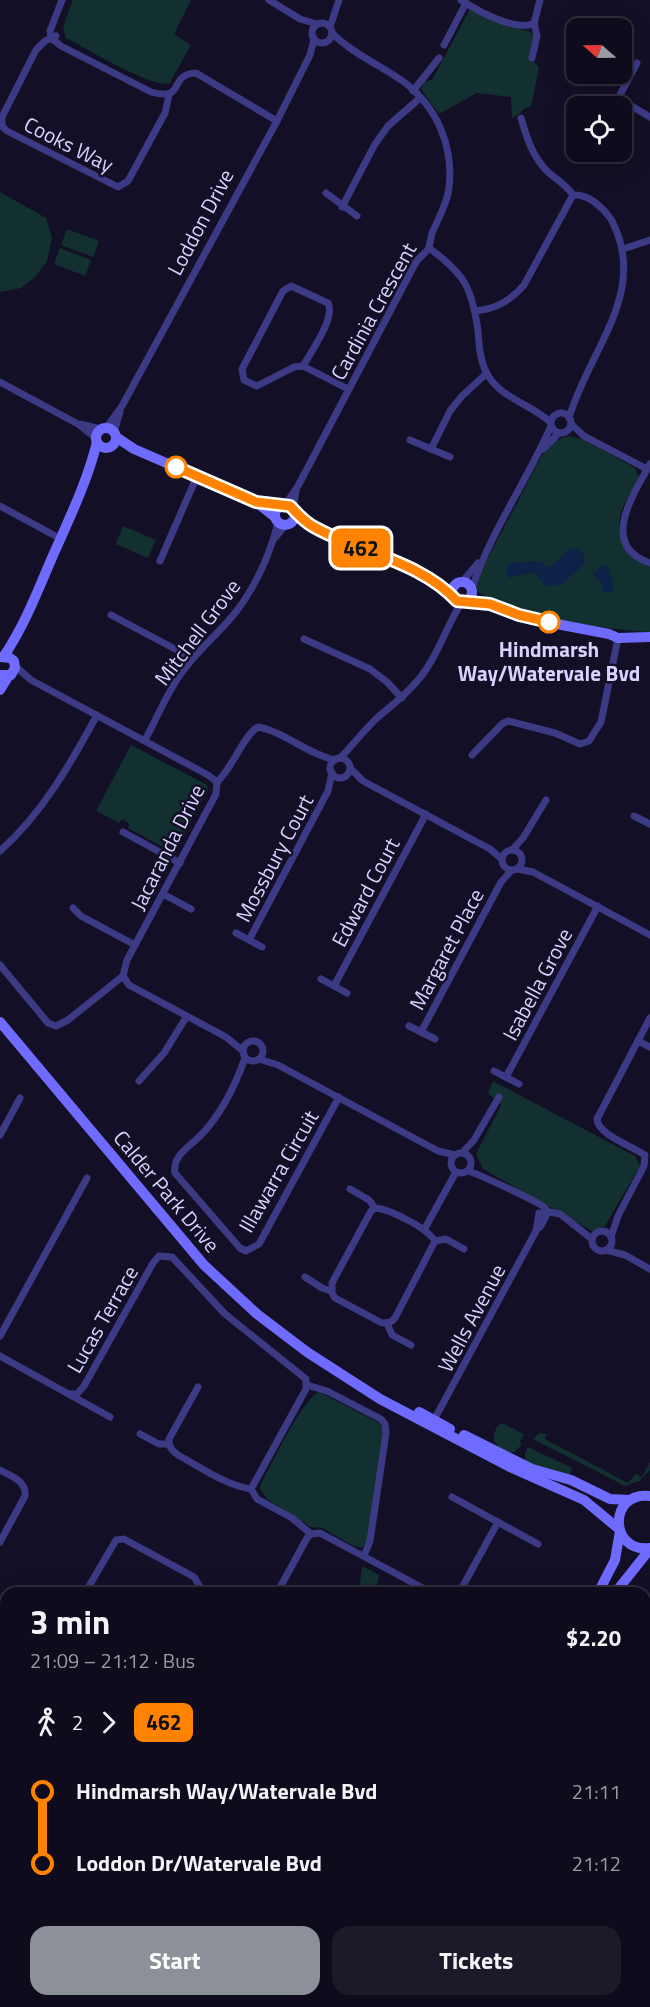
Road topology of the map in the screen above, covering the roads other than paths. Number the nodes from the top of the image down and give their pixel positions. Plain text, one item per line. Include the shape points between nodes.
1 (64, 0) edge
2 (269, 0) edge
3 (339, 0) edge
4 (540, 0) edge
5 (463, 2) edge
6 (335, 9) junction
7 (300, 19) junction
8 (534, 23) junction
9 (319, 24) junction
10 (331, 30) junction
11 (54, 37) junction
12 (319, 39) junction
13 (444, 45) dead end
14 (346, 47) junction
15 (439, 58) dead end
16 (532, 58) dead end
17 (638, 63) dead end
18 (413, 91) junction
19 (168, 95) junction
20 (619, 96) edge
21 (420, 98) junction
22 (632, 106) edge
23 (650, 117) edge
24 (522, 118) dead end
25 (277, 121) junction
26 (326, 193) dead end
27 (573, 195) junction
28 (342, 207) junction
29 (357, 216) dead end
30 (650, 240) edge
31 (429, 248) junction
32 (626, 248) junction
33 (475, 311) junction
34 (303, 366) junction
35 (487, 373) junction
36 (0, 382) edge
37 (348, 389) junction
38 (575, 397) junction
39 (540, 412) junction
40 (558, 414) junction
41 (570, 421) junction
42 (551, 424) junction
43 (562, 433) junction
44 (584, 436) junction
45 (106, 437) junction
46 (410, 440) dead end
47 (431, 449) junction
48 (539, 453) junction
49 (450, 457) dead end
50 (649, 466) edge
51 (197, 476) junction
52 (0, 506) edge
53 (285, 515) junction
54 (61, 538) junction
55 (482, 559) junction
56 (160, 561) dead end
57 (650, 563) edge
58 (463, 593) junction
59 (111, 615) dead end
60 (650, 637) edge
61 (618, 638) junction
62 (304, 639) dead end
63 (192, 658) junction
64 (7, 667) edge
65 (0, 690) edge
66 (402, 698) junction
67 (97, 715) junction
68 (145, 740) junction
69 (354, 744) junction
70 (314, 754) junction
71 (472, 755) dead end
72 (338, 759) junction
73 (350, 766) junction
74 (331, 771) junction
75 (343, 778) junction
76 (363, 781) junction
77 (218, 782) junction
78 (328, 791) junction
79 (546, 800) dead end
80 (426, 814) junction
81 (634, 816) dead end
82 (649, 822) edge
83 (123, 832) dead end
84 (523, 838) junction
85 (0, 851) edge
86 (521, 857) junction
87 (509, 861) junction
88 (180, 863) junction
89 (533, 872) junction
90 (163, 894) junction
91 (598, 906) junction
92 (73, 908) dead end
93 (191, 909) dead end
94 (236, 933) dead end
95 (650, 934) edge
96 (249, 940) junction
97 (135, 945) junction
98 (262, 947) dead end
99 (0, 965) edge
100 (123, 976) junction
101 (321, 979) dead end
102 (334, 986) junction
103 (347, 993) dead end
104 (187, 1016) junction
105 (650, 1018) edge
106 (0, 1022) edge
107 (409, 1026) dead end
108 (421, 1032) junction
109 (226, 1037) junction
110 (435, 1039) dead end
111 (638, 1041) junction
112 (247, 1043) junction
113 (650, 1047) edge
114 (263, 1051) junction
115 (246, 1057) junction
116 (259, 1059) junction
117 (278, 1065) junction
118 (494, 1071) dead end
119 (506, 1077) junction
120 (139, 1081) dead end
121 (519, 1084) dead end
122 (339, 1097) junction
123 (499, 1097) dead end
124 (20, 1098) dead end
125 (0, 1135) edge
126 (474, 1140) junction
127 (438, 1151) junction
128 (459, 1154) junction
129 (471, 1160) junction
130 (647, 1160) edge
131 (451, 1163) junction
132 (468, 1171) junction
133 (456, 1172) junction
134 (486, 1176) junction
135 (87, 1178) dead end
136 (350, 1189) dead end
137 (375, 1208) junction
138 (544, 1213) junction
139 (579, 1227) junction
140 (424, 1230) junction
141 (607, 1235) junction
142 (592, 1239) junction
143 (435, 1241) junction
144 (464, 1249) dead end
145 (606, 1250) junction
146 (625, 1255) junction
147 (650, 1269) edge
148 (305, 1277) dead end
149 (331, 1291) junction
150 (387, 1323) junction
151 (0, 1336) edge
152 (411, 1345) dead end
153 (0, 1356) edge
154 (307, 1385) junction
155 (198, 1387) dead end
156 (70, 1394) junction
157 (110, 1418) dead end
158 (432, 1423) junction
159 (140, 1434) dead end
160 (169, 1444) junction
161 (514, 1465) junction
162 (0, 1470) edge
163 (650, 1487) edge
164 (251, 1489) junction
165 (650, 1496) edge
166 (452, 1497) dead end
167 (632, 1499) junction
168 (498, 1522) junction
169 (620, 1530) junction
170 (311, 1534) junction
171 (0, 1542) edge
172 (538, 1544) dead end
173 (650, 1548) edge
174 (364, 1556) junction
175 (88, 1587) edge
176 (198, 1587) edge
177 (280, 1587) edge
178 (421, 1587) edge
179 (462, 1587) edge
180 (601, 1587) edge
181 (620, 1587) edge

1 - 11 street
2 - 7 street
3 - 6 street
4 - 8 street
5 - 8 street via 525,27
5 - 13 street
6 - 9 street
6 - 10 street
7 - 9 street, Cardinia Crescent
7 - 12 street
8 - 16 street via 537,36
9 - 10 street, Cardinia Crescent
9 - 12 street
10 - 12 street
10 - 14 street, Cardinia Crescent
11 - 19 street via 151,92
11 - 19 street, Cooks Way via 36,50 2,117 2,126 114,186 128,181 165,113
12 - 14 street, Cardinia Crescent
12 - 25 street, Loddon Drive
14 - 18 street, Cardinia Crescent
15 - 18 street
17 - 20 street
18 - 21 street, Cardinia Crescent
19 - 25 street via 180,78 196,73
21 - 28 street via 388,126 375,144
21 - 31 street, Cardinia Crescent via 438,122 450,167 449,189
22 - 23 street
24 - 27 street via 527,140 538,160
25 - 45 street, Loddon Drive
26 - 28 street
27 - 32 street via 589,198 607,214
27 - 33 street via 524,285 500,305
28 - 29 street
30 - 32 street
31 - 33 street via 462,278
31 - 37 street, Cardinia Crescent via 420,255
32 - 38 street via 630,270 628,293
33 - 35 street
34 - 34 street via 257,386 242,375 283,291 291,286 328,303 331,310
34 - 37 street
35 - 39 street via 510,397
35 - 47 street via 450,411
36 - 45 street
37 - 53 street, Cardinia Crescent
38 - 40 street
38 - 41 street
39 - 40 street
39 - 42 street
40 - 41 street
40 - 42 street
41 - 43 street
41 - 44 street
42 - 43 street via 554,431
42 - 48 street
43 - 44 street
43 - 48 street
44 - 50 street
45 - 51 street
45 - 54 street, Loddon Drive
46 - 47 street
47 - 49 street
48 - 55 street
50 - 57 street via 624,513 622,525 631,552
51 - 53 street
51 - 56 street
52 - 54 street
53 - 58 street
53 - 63 street, Mitchell Grove via 246,597
54 - 64 street, Loddon Drive
55 - 58 street
55 - 58 street
58 - 61 street via 519,615
58 - 66 street, Mossbury Court via 428,668
59 - 63 street
60 - 61 street
61 - 71 street via 601,722 589,741 580,744 555,732 508,721
62 - 66 street via 370,669
63 - 68 street, Mitchell Grove
64 - 65 street, Loddon Drive
64 - 67 street, Jacaranda Drive
66 - 69 street, Mossbury Court
67 - 68 street, Jacaranda Drive
67 - 85 street via 70,766
68 - 77 street, Jacaranda Drive
69 - 72 street, Mossbury Court
69 - 73 street, Mossbury Court
70 - 72 street
70 - 74 street
70 - 77 street via 258,727 248,735 235,761
72 - 73 street
72 - 74 street, Mossbury Court
73 - 75 street, Mossbury Court
73 - 76 street
74 - 75 street
74 - 78 street, Mossbury Court
75 - 76 street
75 - 78 street, Mossbury Court
76 - 80 street
77 - 88 street, Jacaranda Drive via 216,794
78 - 96 street, Mossbury Court
79 - 84 street
80 - 87 street
80 - 102 street, Edward Court
81 - 82 street
83 - 88 street
84 - 86 street
84 - 87 street, Margaret Place
86 - 87 street
86 - 87 street
86 - 89 street
87 - 89 street
87 - 108 street, Margaret Place
88 - 90 street, Jacaranda Drive
89 - 91 street
90 - 93 street
90 - 97 street, Jacaranda Drive
91 - 95 street
91 - 119 street, Isabella Grove
92 - 97 street
94 - 96 street, Mossbury Court
96 - 98 street, Mossbury Court
97 - 100 street, Jacaranda Drive
99 - 100 street via 48,1023 56,1026
100 - 104 street via 129,985
101 - 102 street
102 - 103 street
104 - 109 street
104 - 120 street via 164,1053
105 - 111 street
106 - 158 street, Calder Park Drive via 204,1265 256,1314 326,1364
107 - 108 street, Margaret Place
108 - 110 street, Margaret Place
109 - 112 street
109 - 115 street
111 - 113 street
111 - 130 street via 597,1123
112 - 114 street via 256,1042
112 - 115 street
114 - 116 street
114 - 117 street
115 - 116 street
115 - 122 street, Illawarra Circuit via 220,1112 174,1165 175,1173 246,1251 259,1244
116 - 117 street
117 - 122 street
118 - 119 street
119 - 121 street
122 - 127 street
123 - 126 street
124 - 125 street
126 - 128 street
126 - 129 street
127 - 128 street
127 - 131 street
128 - 129 street
128 - 131 street
129 - 132 street
129 - 134 street
130 - 141 street
131 - 133 street
132 - 133 street
132 - 134 street
133 - 140 street
134 - 138 street
135 - 151 street
136 - 137 street
137 - 140 street
137 - 149 street
138 - 139 street
138 - 158 street, Wells Avenue
139 - 141 street
139 - 142 street
140 - 143 street
141 - 142 street
141 - 145 street
141 - 146 street
142 - 145 street via 597,1250
143 - 144 street via 446,1239
143 - 150 street via 395,1318
145 - 146 street
146 - 147 street
148 - 149 street
149 - 150 street via 335,1298
150 - 152 street via 392,1335
153 - 156 street
154 - 156 street, Lucas Terrace via 305,1376 248,1334 172,1257 163,1255 153,1263 84,1386 77,1394
154 - 164 street
154 - 174 street via 327,1391 385,1424 370,1541
155 - 160 street
156 - 157 street
158 - 161 street, Calder Park Drive
159 - 160 street via 159,1444
160 - 164 street via 178,1455 227,1482
161 - 167 street, Calder Park Drive via 571,1480 610,1499
161 - 169 street, Calder Park Drive via 584,1500
162 - 171 street via 18,1480 26,1491
163 - 167 street
164 - 170 street via 257,1499 292,1518
165 - 167 street, Calder Park Drive
166 - 168 street
167 - 169 street via 619,1516
168 - 172 street
168 - 179 street
169 - 173 street, Calder Park Drive via 627,1542
169 - 180 street via 612,1568
170 - 174 street via 322,1533
170 - 177 street
173 - 181 street
174 - 178 street
175 - 176 street via 110,1548 116,1540 124,1539 194,1577

